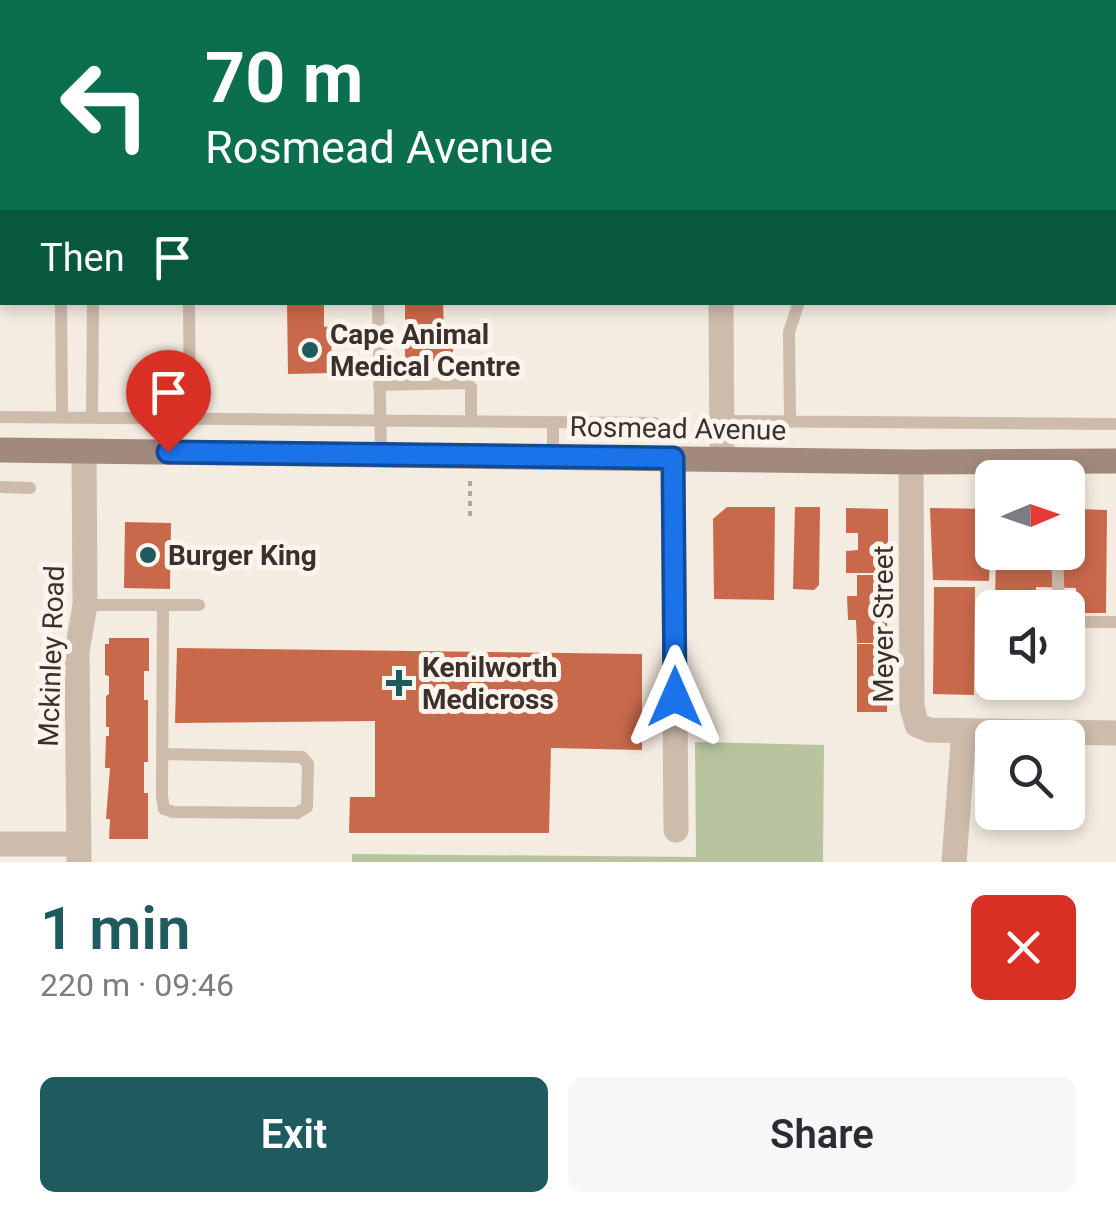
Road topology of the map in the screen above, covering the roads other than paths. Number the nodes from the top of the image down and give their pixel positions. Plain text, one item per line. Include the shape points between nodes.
1 (62, 305) edge
2 (93, 305) edge
3 (190, 305) edge
4 (378, 305) edge
5 (722, 305) edge
6 (798, 305) edge
7 (379, 385) junction
8 (62, 416) junction
9 (92, 416) junction
10 (0, 417) edge
11 (166, 418) junction
12 (190, 418) junction
13 (380, 419) junction
14 (471, 419) junction
15 (722, 421) junction
16 (553, 422) junction
17 (790, 422) junction
18 (654, 423) dead end
19 (1116, 424) edge
20 (0, 450) edge
21 (84, 451) junction
22 (168, 452) junction
23 (381, 454) junction
24 (553, 456) junction
25 (673, 458) junction
26 (722, 459) junction
27 (1116, 461) edge
28 (911, 462) junction
29 (0, 487) edge
30 (30, 488) dead end
31 (85, 605) junction
32 (163, 605) junction
33 (199, 606) dead end
34 (1085, 622) edge
35 (1116, 622) edge
36 (964, 731) junction
37 (1116, 733) edge
38 (162, 754) junction
39 (676, 830) dead end
40 (0, 844) edge
41 (78, 853) edge
42 (954, 862) edge

1 - 8 lane
2 - 9 lane
3 - 12 lane
4 - 7 lane
5 - 15 street
6 - 17 lane via 789,332
7 - 13 lane
7 - 14 lane via 466,383
8 - 9 lane
8 - 10 lane
9 - 11 lane
11 - 12 lane
11 - 22 lane
12 - 13 lane
13 - 14 lane
13 - 23 lane
14 - 16 lane
15 - 17 lane
15 - 26 street
16 - 18 lane
16 - 24 lane
17 - 19 lane
20 - 21 main road, Rosmead Avenue
21 - 22 main road, Rosmead Avenue
21 - 31 street, Mckinley Road
22 - 23 main road, Rosmead Avenue
23 - 24 main road, Rosmead Avenue
24 - 25 main road, Rosmead Avenue
25 - 26 main road, Rosmead Avenue
25 - 39 street
26 - 28 main road, Rosmead Avenue
27 - 28 main road, Rosmead Avenue
28 - 36 street, Meyer Street via 914,718 929,730
29 - 30 lane
31 - 32 lane
31 - 41 street, Mckinley Road via 77,652
32 - 33 lane
32 - 38 lane
34 - 35 lane
36 - 37 street
36 - 42 street
38 - 38 lane via 302,757 308,764 307,807 297,813 168,811 162,804
40 - 41 street

